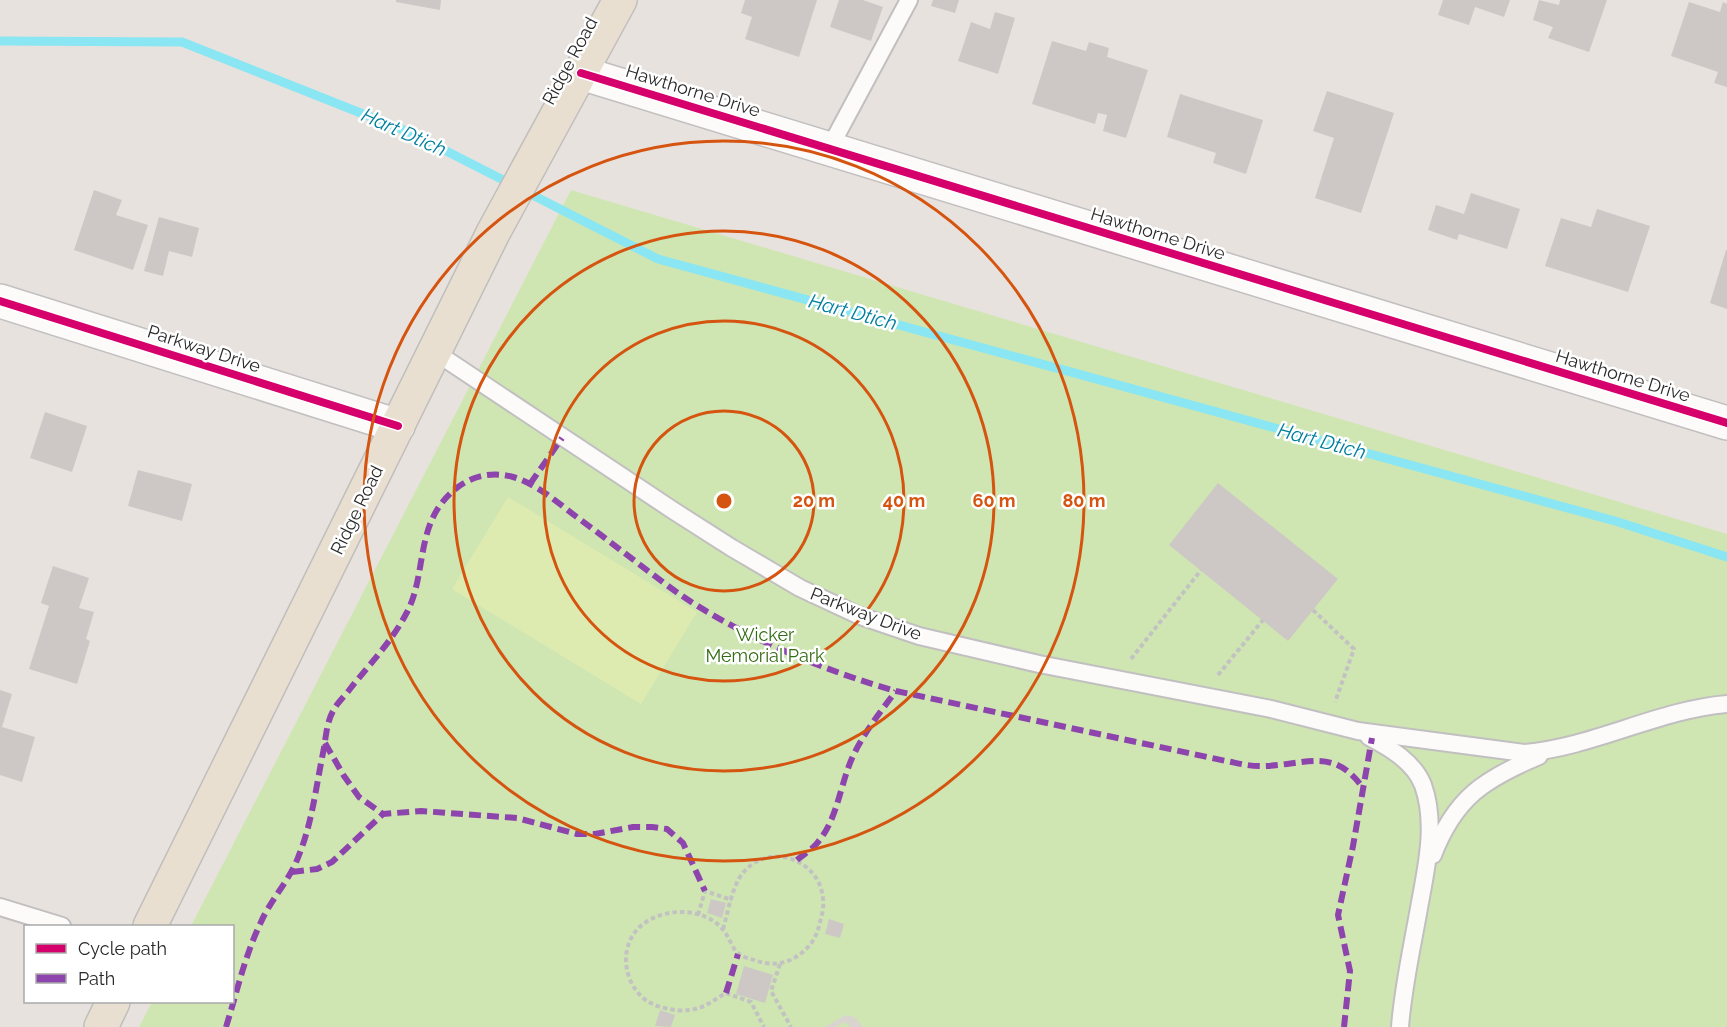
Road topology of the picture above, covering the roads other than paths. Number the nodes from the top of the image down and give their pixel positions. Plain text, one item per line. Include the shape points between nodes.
1 (620, 0) edge
2 (909, 0) edge
3 (581, 73) junction
4 (829, 149) junction
5 (0, 301) edge
6 (435, 352) junction
7 (1727, 423) edge
8 (398, 426) junction
9 (1727, 704) edge
10 (1358, 731) junction
11 (1552, 750) junction
12 (1425, 876) junction
13 (0, 907) edge
14 (56, 925) edge
15 (151, 925) edge
16 (113, 1003) edge
17 (101, 1027) edge
18 (1400, 1027) edge

1 - 3 main road, Ridge Road
2 - 4 lane
3 - 4 street, Hawthorne Drive
3 - 6 main road, Ridge Road via 493,233
4 - 7 street, Hawthorne Drive
5 - 8 street, Parkway Drive
6 - 8 main road, Ridge Road
6 - 10 lane, Parkway Drive via 674,512 801,588 860,616 919,636 1039,664 1327,721
8 - 15 main road, Ridge Road
9 - 11 lane via 1657,718
10 - 11 lane via 1524,753
10 - 12 lane via 1406,761 1422,784 1431,822
11 - 12 lane via 1503,771 1466,798 1442,831
12 - 18 lane
13 - 14 lane
16 - 17 main road

